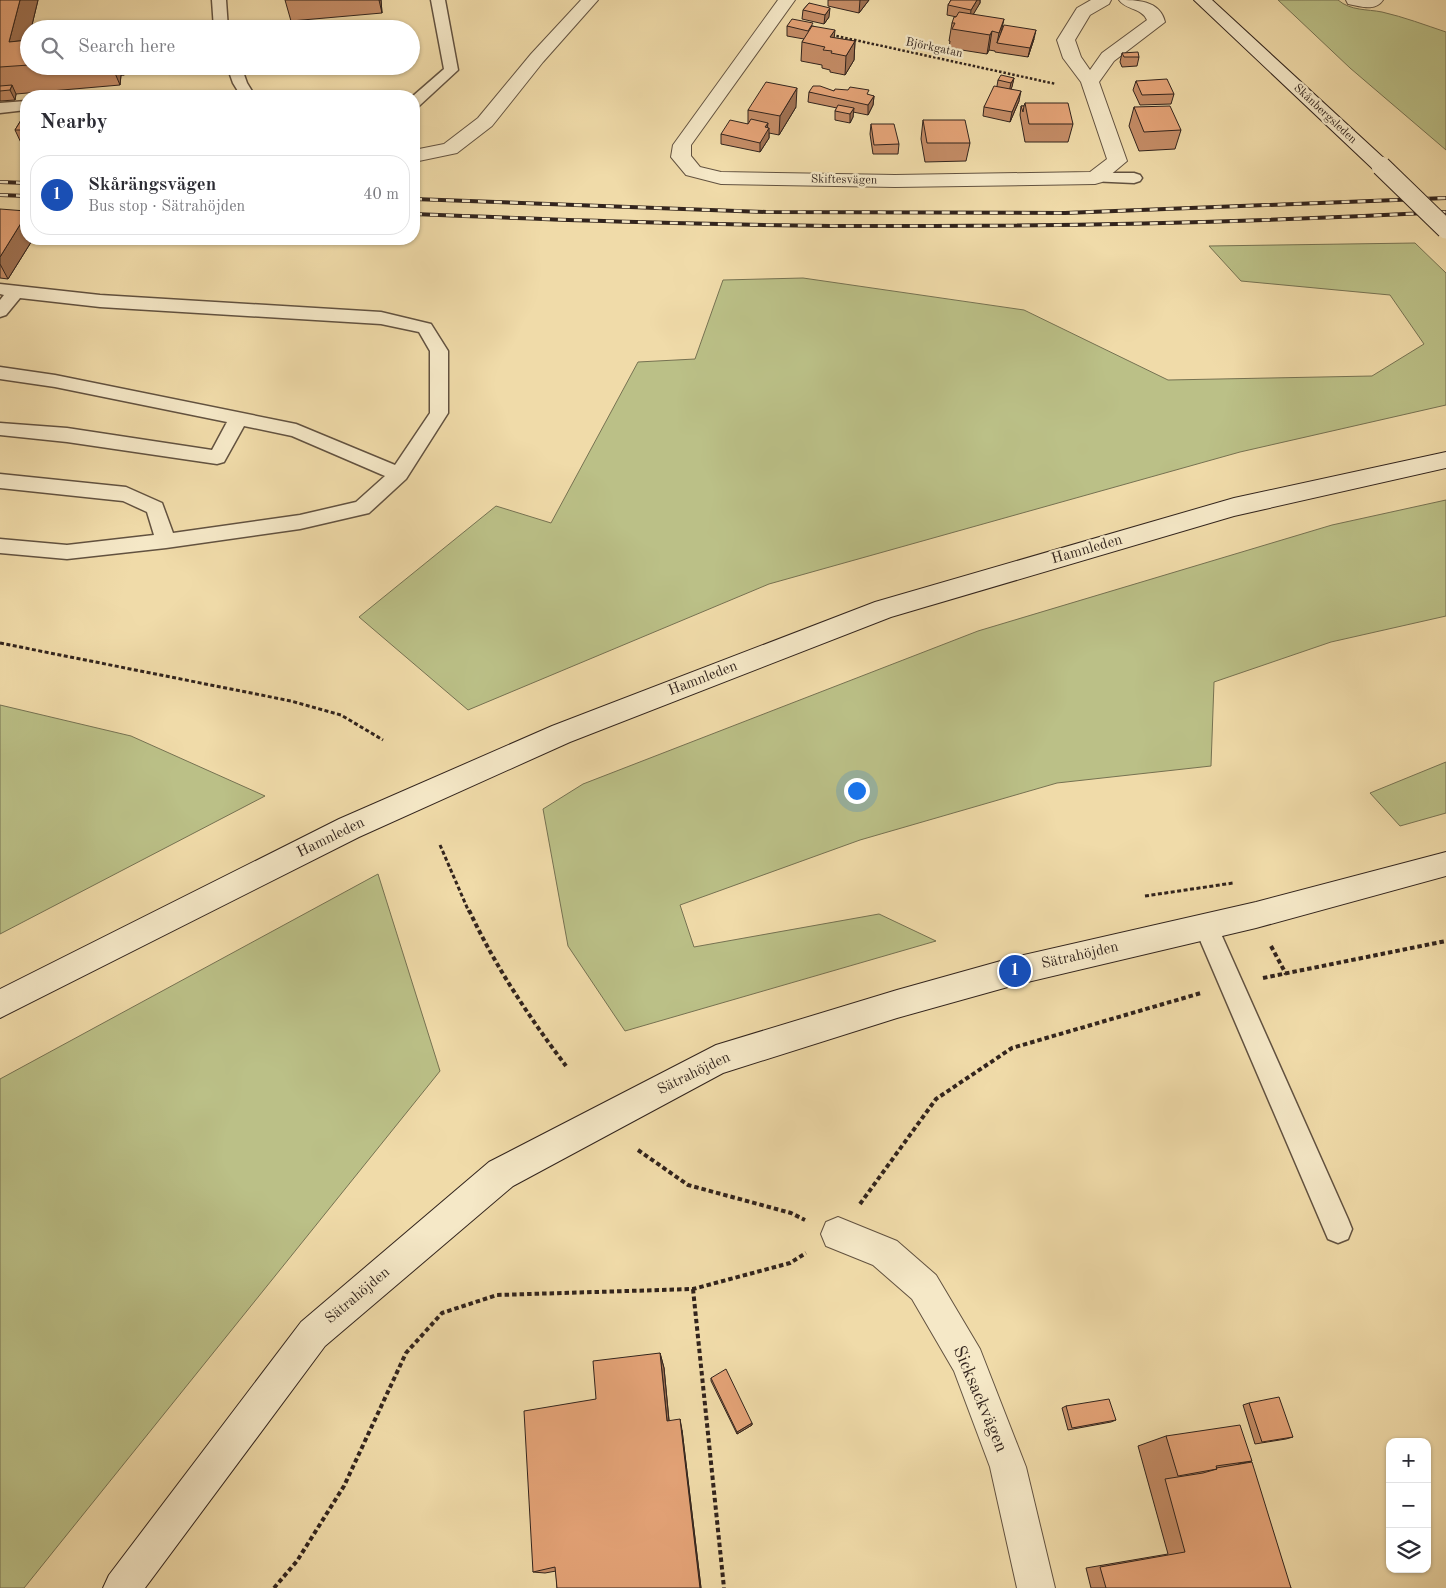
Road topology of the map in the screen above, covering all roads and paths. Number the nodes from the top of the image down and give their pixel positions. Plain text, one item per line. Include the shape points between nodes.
1 (219, 0) edge
2 (438, 0) edge
3 (590, 0) edge
4 (787, 0) edge
5 (1103, 0) edge
6 (1127, 0) edge
7 (1202, 0) edge
8 (1354, 0) edge
9 (1375, 0) edge
10 (220, 20) edge
11 (828, 34) edge
12 (237, 75) edge
13 (1092, 87) junction
14 (244, 90) edge
15 (420, 98) edge
16 (20, 106) edge
17 (0, 108) edge
18 (420, 155) edge
19 (1095, 178) junction
20 (1134, 178) dead end
21 (1446, 229) edge
22 (8, 291) edge
23 (0, 311) edge
24 (0, 373) edge
25 (238, 419) junction
26 (0, 430) edge
27 (1446, 460) edge
28 (400, 474) junction
29 (0, 481) edge
30 (166, 541) junction
31 (0, 546) edge
32 (0, 643) edge
33 (383, 740) dead end
34 (440, 845) dead end
35 (1446, 864) edge
36 (1206, 926) junction
37 (1446, 941) edge
38 (1231, 984) junction
39 (0, 1004) edge
40 (566, 1066) dead end
41 (638, 1150) dead end
42 (1338, 1229) dead end
43 (838, 1234) junction
44 (693, 1289) junction
45 (122, 1588) edge
46 (274, 1588) edge
47 (724, 1588) edge
48 (1036, 1588) edge

1 - 10 lane
2 - 15 lane via 451,70
3 - 18 street via 519,78 485,122 450,149
4 - 19 street, Skiftesvägen via 682,145 681,157 693,171 721,178 895,182
5 - 13 street via 1083,12 1066,40 1072,58
6 - 13 street via 1149,10 1156,16 1156,22 1108,57
7 - 21 street, Skånbergsleden, bridge
8 - 9 street via 1367,3
11 - 13 path, Björkgatan
12 - 14 lane
13 - 19 street via 1117,161
16 - 17 lane
19 - 20 lane
22 - 23 lane
22 - 28 lane via 100,302 381,318 425,328 439,351 439,413
24 - 25 lane via 55,381
25 - 26 lane via 217,457 67,435
25 - 28 lane via 296,430
27 - 39 street, Hamnleden via 1234,507 884,609 561,734 376,816
28 - 30 lane via 362,508 300,522
29 - 30 lane via 126,494 156,508
30 - 31 lane via 67,552
32 - 33 path via 291,701 340,715
34 - 40 path via 499,968
35 - 36 street, Sätrahöjden
36 - 38 lane
36 - 45 street, Sätrahöjden via 897,1004 716,1060 501,1174 313,1334
37 - 38 path
38 - 42 lane
38 - 43 path via 1012,1048 936,1099
41 - 43 path via 688,1186 791,1213
43 - 44 path via 790,1263
43 - 48 street, Sicksackvägen via 886,1253 924,1287 968,1361 1008,1467
44 - 46 path via 497,1295 442,1313 406,1352 344,1486 297,1561
44 - 47 path

